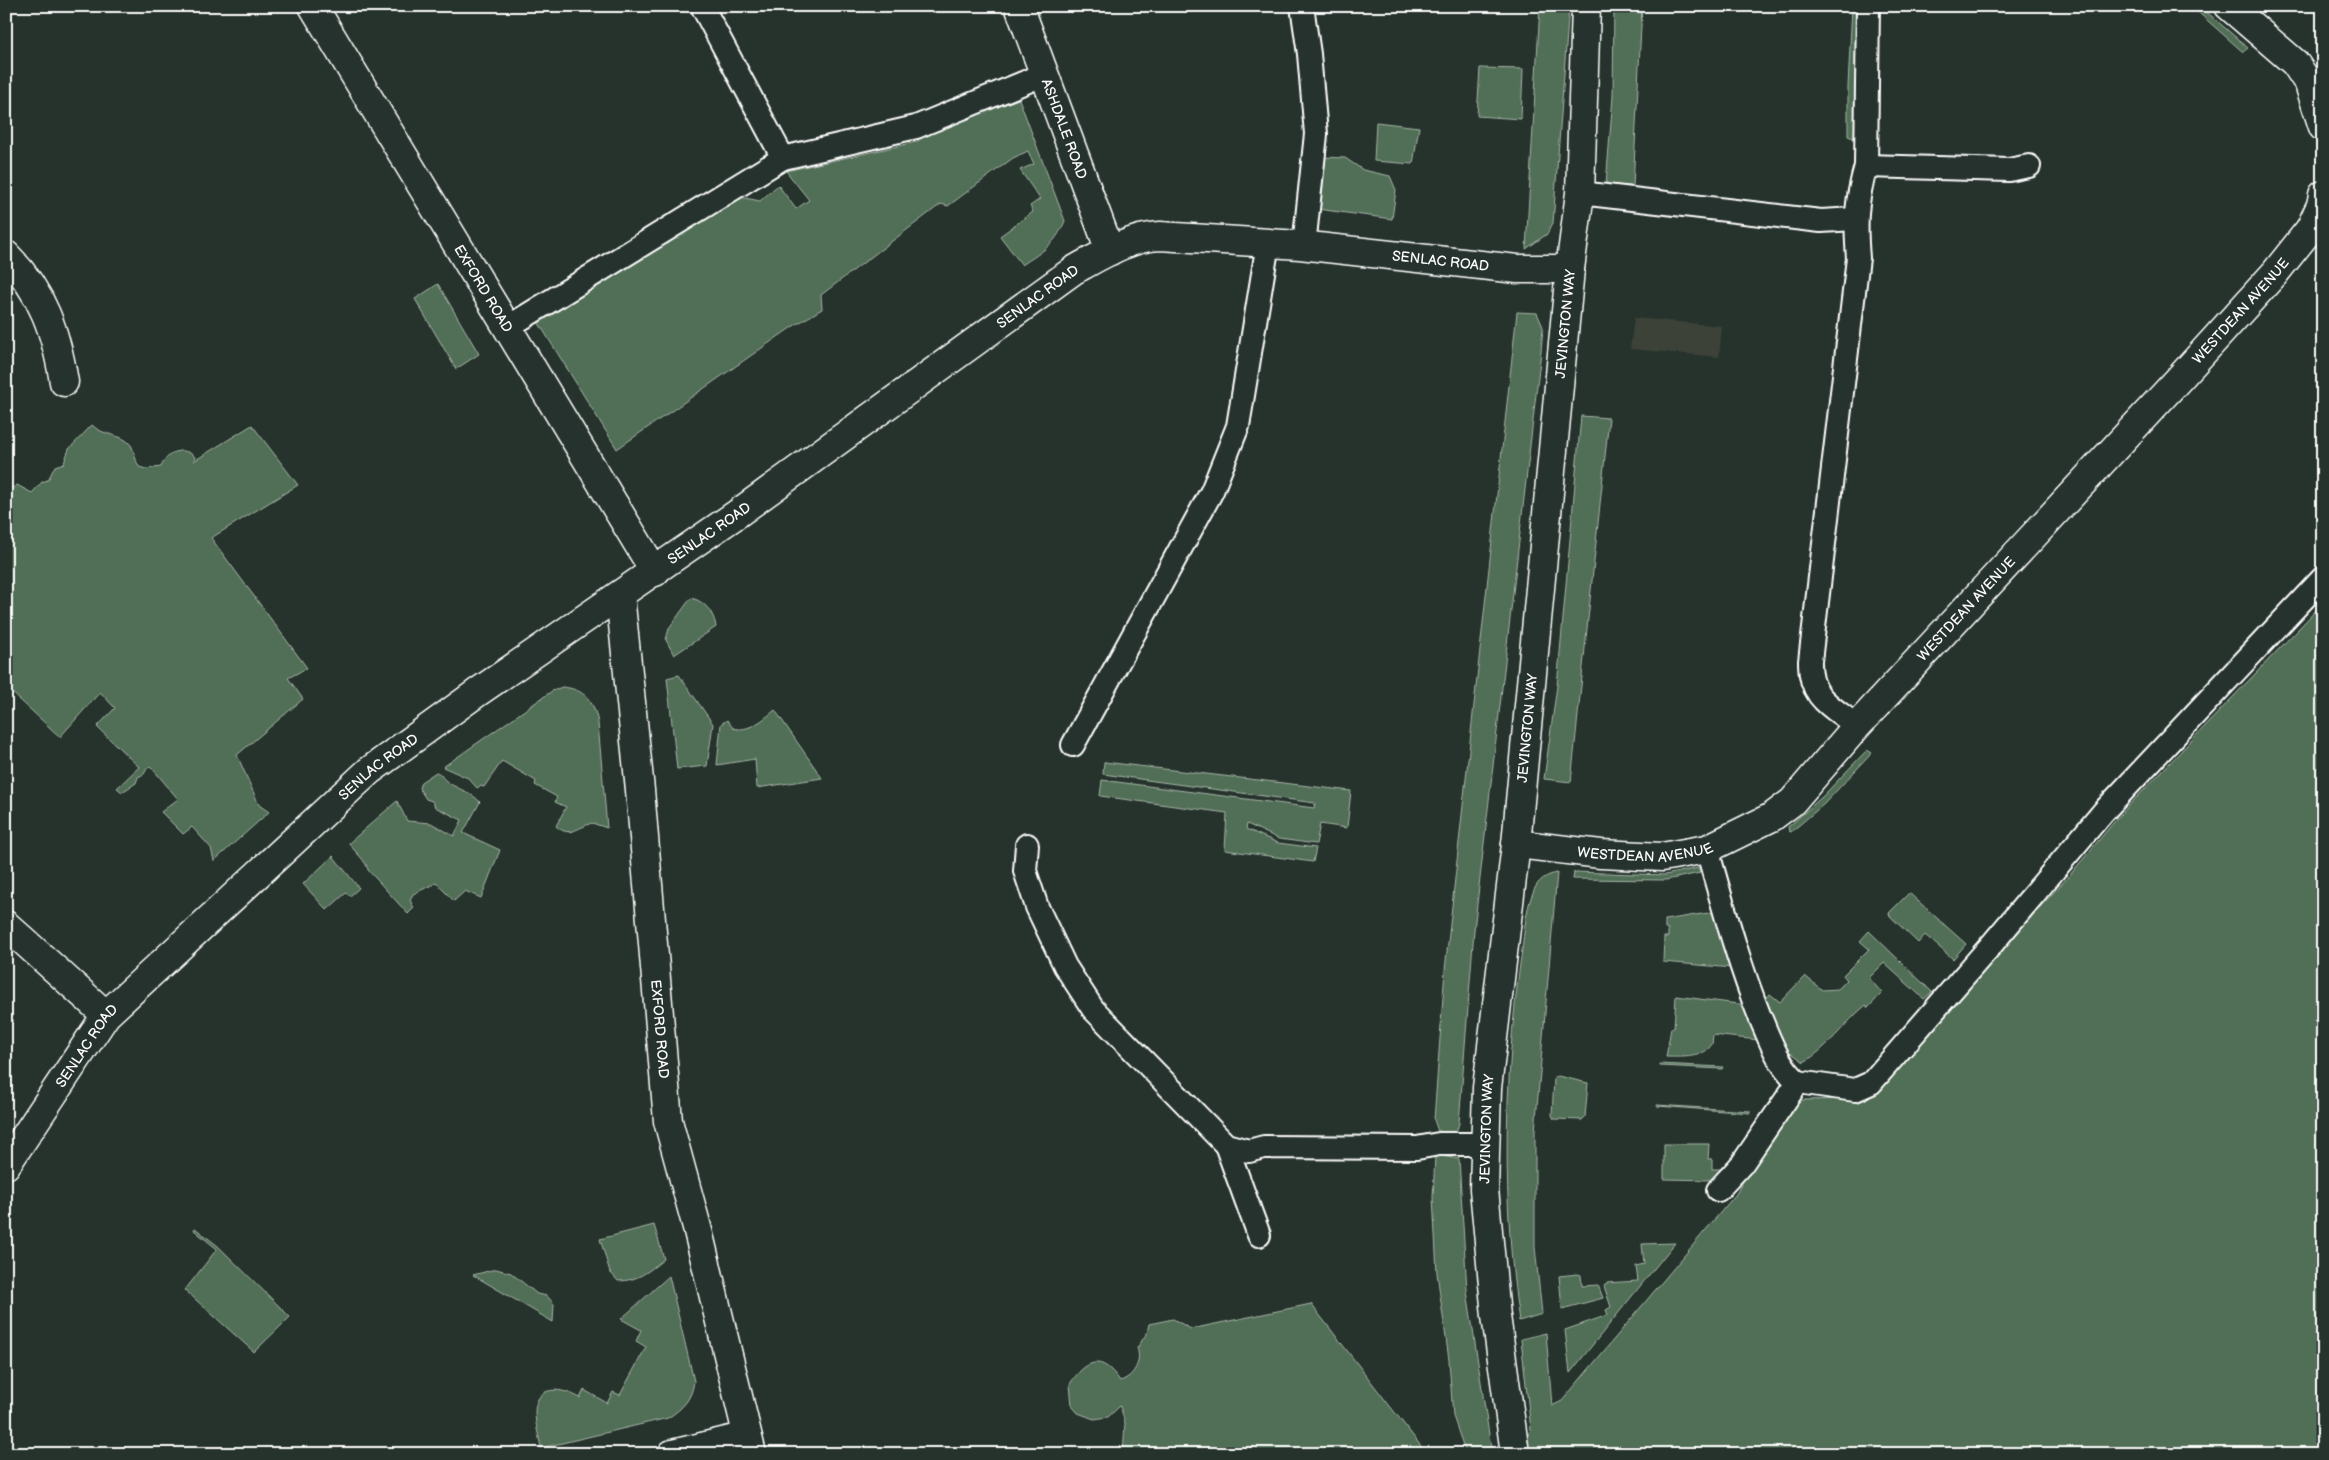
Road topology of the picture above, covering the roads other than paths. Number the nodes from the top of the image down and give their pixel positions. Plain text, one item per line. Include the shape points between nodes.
1 (313, 6) edge
2 (702, 6) edge
3 (1018, 6) edge
4 (1302, 6) edge
5 (1586, 6) edge
6 (1868, 6) edge
7 (2229, 6) edge
8 (1045, 74) junction
9 (2323, 127) edge
10 (783, 158) junction
11 (1866, 166) junction
12 (2029, 166) dead end
13 (1580, 193) junction
14 (2323, 195) edge
15 (1855, 219) junction
16 (2318, 224) edge
17 (1268, 243) junction
18 (1304, 246) junction
19 (1110, 251) junction
20 (6, 255) edge
21 (1570, 269) junction
22 (508, 327) junction
23 (64, 382) dead end
24 (655, 572) junction
25 (2323, 578) edge
26 (620, 595) junction
27 (1857, 726) junction
28 (1073, 745) dead end
29 (1516, 844) junction
30 (1027, 845) dead end
31 (1707, 849) junction
32 (6, 925) edge
33 (106, 1015) junction
34 (1798, 1082) junction
35 (1484, 1144) junction
36 (1226, 1145) junction
37 (1249, 1151) junction
38 (6, 1165) edge
39 (1236, 1174) junction
40 (1718, 1190) dead end
41 (1259, 1234) dead end
42 (749, 1445) edge
43 (1514, 1446) dead end
44 (672, 1454) edge

1 - 22 street, EXFORD ROAD
2 - 10 lane
3 - 8 street, ASHDALE ROAD
4 - 18 lane via 1316,134
5 - 13 street, JEVINGTON WAY
6 - 11 lane
7 - 9 street via 2294,63 2309,84
8 - 10 lane via 916,127
8 - 19 street, ASHDALE ROAD
10 - 22 lane
11 - 12 lane via 2009,170
11 - 15 lane
13 - 15 lane via 1821,221
13 - 21 street, JEVINGTON WAY
14 - 16 street, WESTDEAN AVENUE
15 - 27 lane via 1858,258 1811,645 1810,677 1813,687 1823,699
16 - 27 street, WESTDEAN AVENUE via 2178,382
17 - 18 street, SENLAC ROAD
17 - 19 street, SENLAC ROAD via 1150,236
17 - 28 lane via 1238,426 1212,491
18 - 21 street, SENLAC ROAD via 1517,269
19 - 24 street, SENLAC ROAD via 1074,270
20 - 23 street via 36,294 52,328
21 - 29 street, JEVINGTON WAY
22 - 24 street, EXFORD ROAD
24 - 26 street, SENLAC ROAD
25 - 34 lane via 2104,811 1871,1083 1855,1090
26 - 33 street, SENLAC ROAD via 370,770
26 - 42 street, EXFORD ROAD via 668,1121
27 - 31 street, WESTDEAN AVENUE via 1808,784 1779,812 1752,829
29 - 31 street, WESTDEAN AVENUE via 1632,857 1662,857
29 - 35 street, JEVINGTON WAY via 1492,1037
30 - 36 lane via 1025,871 1037,907 1065,966 1093,1009
31 - 34 lane via 1749,988 1775,1054
32 - 33 street
33 - 38 street, SENLAC ROAD
34 - 40 lane via 1742,1164
35 - 37 lane via 1439,1144 1417,1148 1264,1147
35 - 43 street, JEVINGTON WAY via 1484,1189 1496,1316
36 - 37 lane
36 - 39 lane
37 - 39 lane via 1240,1160
39 - 41 lane
42 - 44 street

